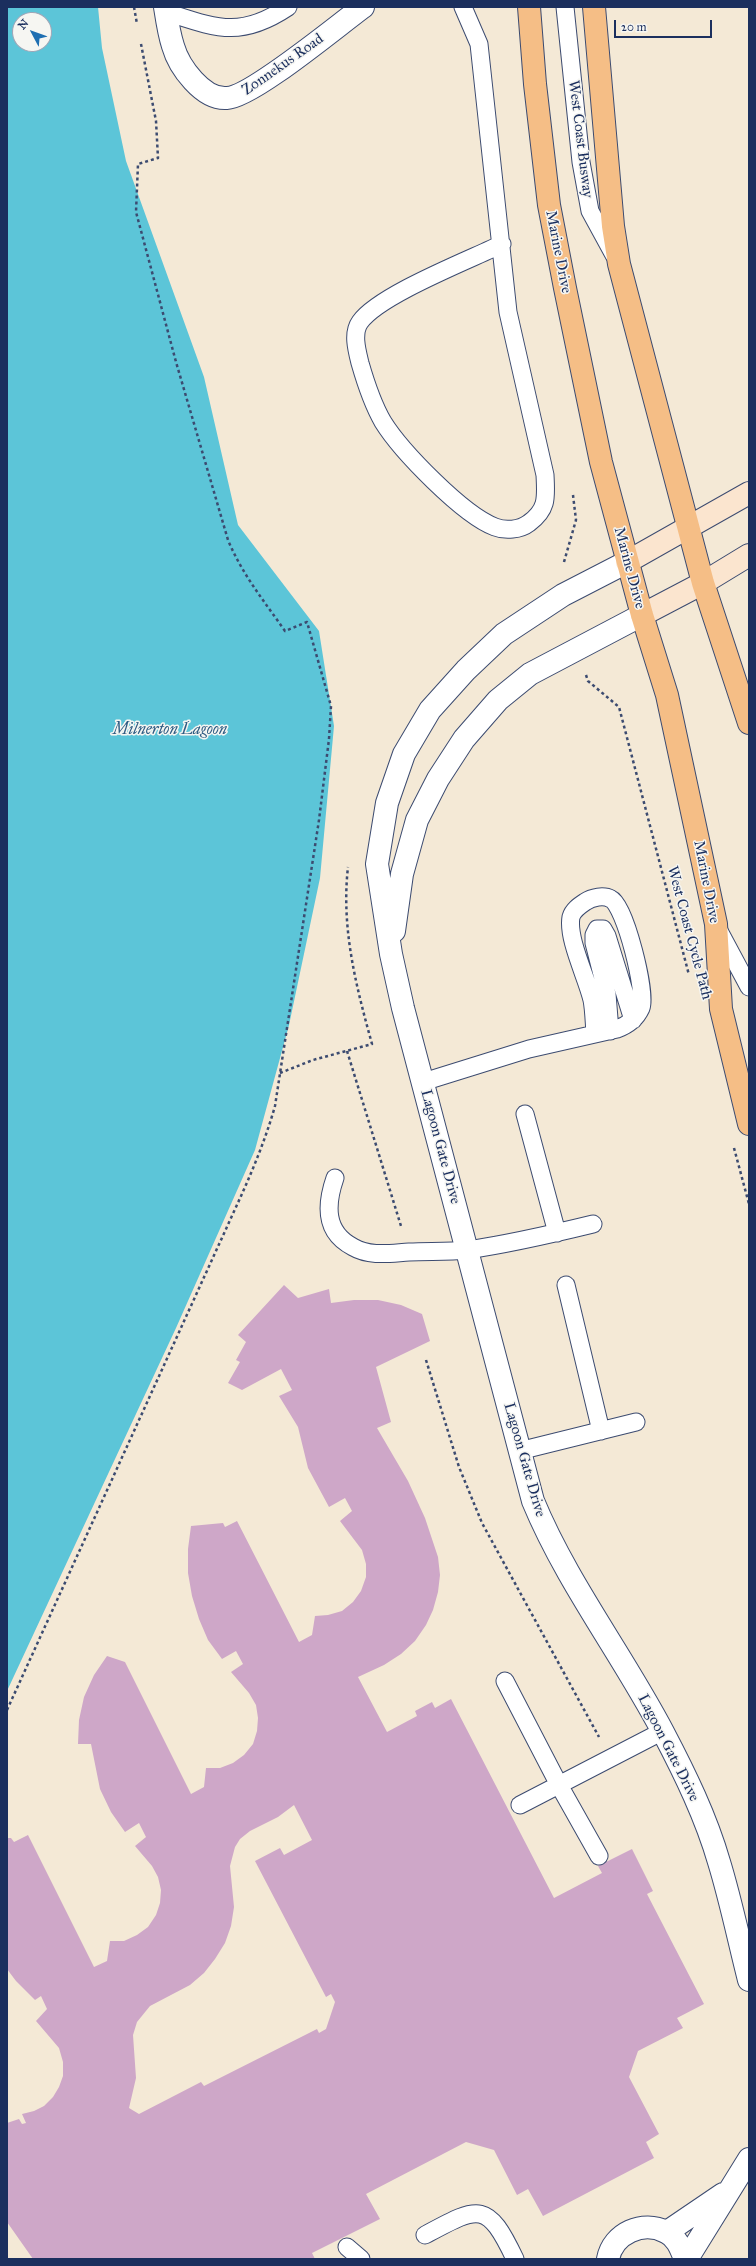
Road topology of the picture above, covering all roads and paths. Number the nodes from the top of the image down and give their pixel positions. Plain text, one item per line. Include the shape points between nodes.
1 (134, 7) edge
2 (288, 7) edge
3 (363, 7) edge
4 (463, 7) edge
5 (529, 7) edge
6 (565, 7) edge
7 (594, 7) edge
8 (165, 9) edge
9 (138, 30) dead end
10 (140, 37) dead end
11 (502, 244) junction
12 (619, 264) junction
13 (749, 493) edge
14 (576, 520) dead end
15 (689, 528) junction
16 (749, 555) edge
17 (627, 562) junction
18 (564, 565) dead end
19 (703, 583) junction
20 (642, 615) junction
21 (588, 681) dead end
22 (749, 723) edge
23 (716, 924) junction
24 (391, 954) junction
25 (691, 982) dead end
26 (749, 987) edge
27 (633, 1020) junction
28 (603, 1032) junction
29 (347, 1051) dead end
30 (423, 1082) junction
31 (525, 1114) dead end
32 (749, 1124) edge
33 (733, 1143) dead end
34 (335, 1178) dead end
35 (749, 1204) edge
36 (593, 1224) dead end
37 (557, 1233) junction
38 (467, 1250) junction
39 (408, 1252) junction
40 (566, 1285) dead end
41 (426, 1360) dead end
42 (636, 1422) dead end
43 (601, 1431) junction
44 (519, 1451) junction
45 (505, 1681) dead end
46 (7, 1710) edge
47 (663, 1731) junction
48 (611, 1758) junction
49 (559, 1785) junction
50 (520, 1805) dead end
51 (599, 1856) dead end
52 (749, 1980) edge
53 (749, 2159) edge
54 (728, 2190) junction
55 (667, 2232) junction
56 (425, 2235) dead end
57 (347, 2247) dead end
58 (607, 2258) edge
59 (361, 2259) edge
60 (515, 2259) edge
61 (686, 2259) edge

1 - 9 path
2 - 8 lane via 261,22 244,28 228,29 213,28
3 - 8 street, Zonnekus Road via 252,89 239,96 226,98 212,95 182,66 173,46
4 - 11 lane via 479,44
5 - 17 main road, Marine Drive via 549,204 601,462
6 - 12 lane, West Coast Busway via 581,162 590,211
7 - 12 main road via 613,226
10 - 46 path via 156,121 158,158 138,164 136,212 141,233 228,540 247,579 285,631 307,622 331,706 329,739 319,820 270,1126 231,1218
11 - 11 lane via 508,312 545,475 546,498 540,515 526,526 508,530 494,527 464,507 413,460 384,423 371,400 355,344 358,323 371,309
12 - 15 main road
13 - 15 main road, Lagoon Gate Drive
14 - 18 path
15 - 17 main road, Lagoon Gate Drive
15 - 19 main road
16 - 19 main road, Lagoon Gate Drive
17 - 20 main road, Marine Drive
17 - 24 street, Lagoon Gate Drive via 563,595 504,634 466,670 430,710 404,754 388,803 376,864
19 - 20 main road, Lagoon Gate Drive
19 - 22 main road
20 - 23 main road, Marine Drive via 667,695
20 - 24 street, Lagoon Gate Drive via 530,674 498,700 464,739 438,779 417,820 402,874
21 - 25 path, West Coast Cycle Path via 619,707
23 - 26 lane
23 - 32 main road, Marine Drive via 721,1009
24 - 30 street, Lagoon Gate Drive
27 - 28 lane via 627,1026
27 - 28 lane via 607,936 602,929 597,930 594,943 609,1001
27 - 28 lane via 642,1007 642,988 626,924 618,905 612,899 599,897 587,900 575,909 571,917 571,929
28 - 30 lane via 529,1049
29 - 39 path
30 - 38 street, Lagoon Gate Drive
31 - 37 lane
33 - 35 path
34 - 39 lane via 328,1198 328,1214 334,1229 342,1238 351,1247 373,1254
36 - 37 lane
37 - 38 lane
38 - 39 lane
38 - 44 street, Lagoon Gate Drive
40 - 43 lane
41 - 48 path via 459,1467 482,1523
42 - 43 lane
43 - 44 lane
44 - 47 street, Lagoon Gate Drive via 533,1501 544,1528
45 - 49 lane
47 - 48 lane
47 - 52 street, Lagoon Gate Drive via 708,1829
48 - 49 lane
49 - 50 lane
49 - 51 lane
53 - 54 street
54 - 55 street
54 - 61 street
55 - 58 street via 650,2226 632,2229 617,2240
55 - 61 street via 680,2244
56 - 60 lane via 459,2217 486,2214 496,2223
57 - 59 lane

